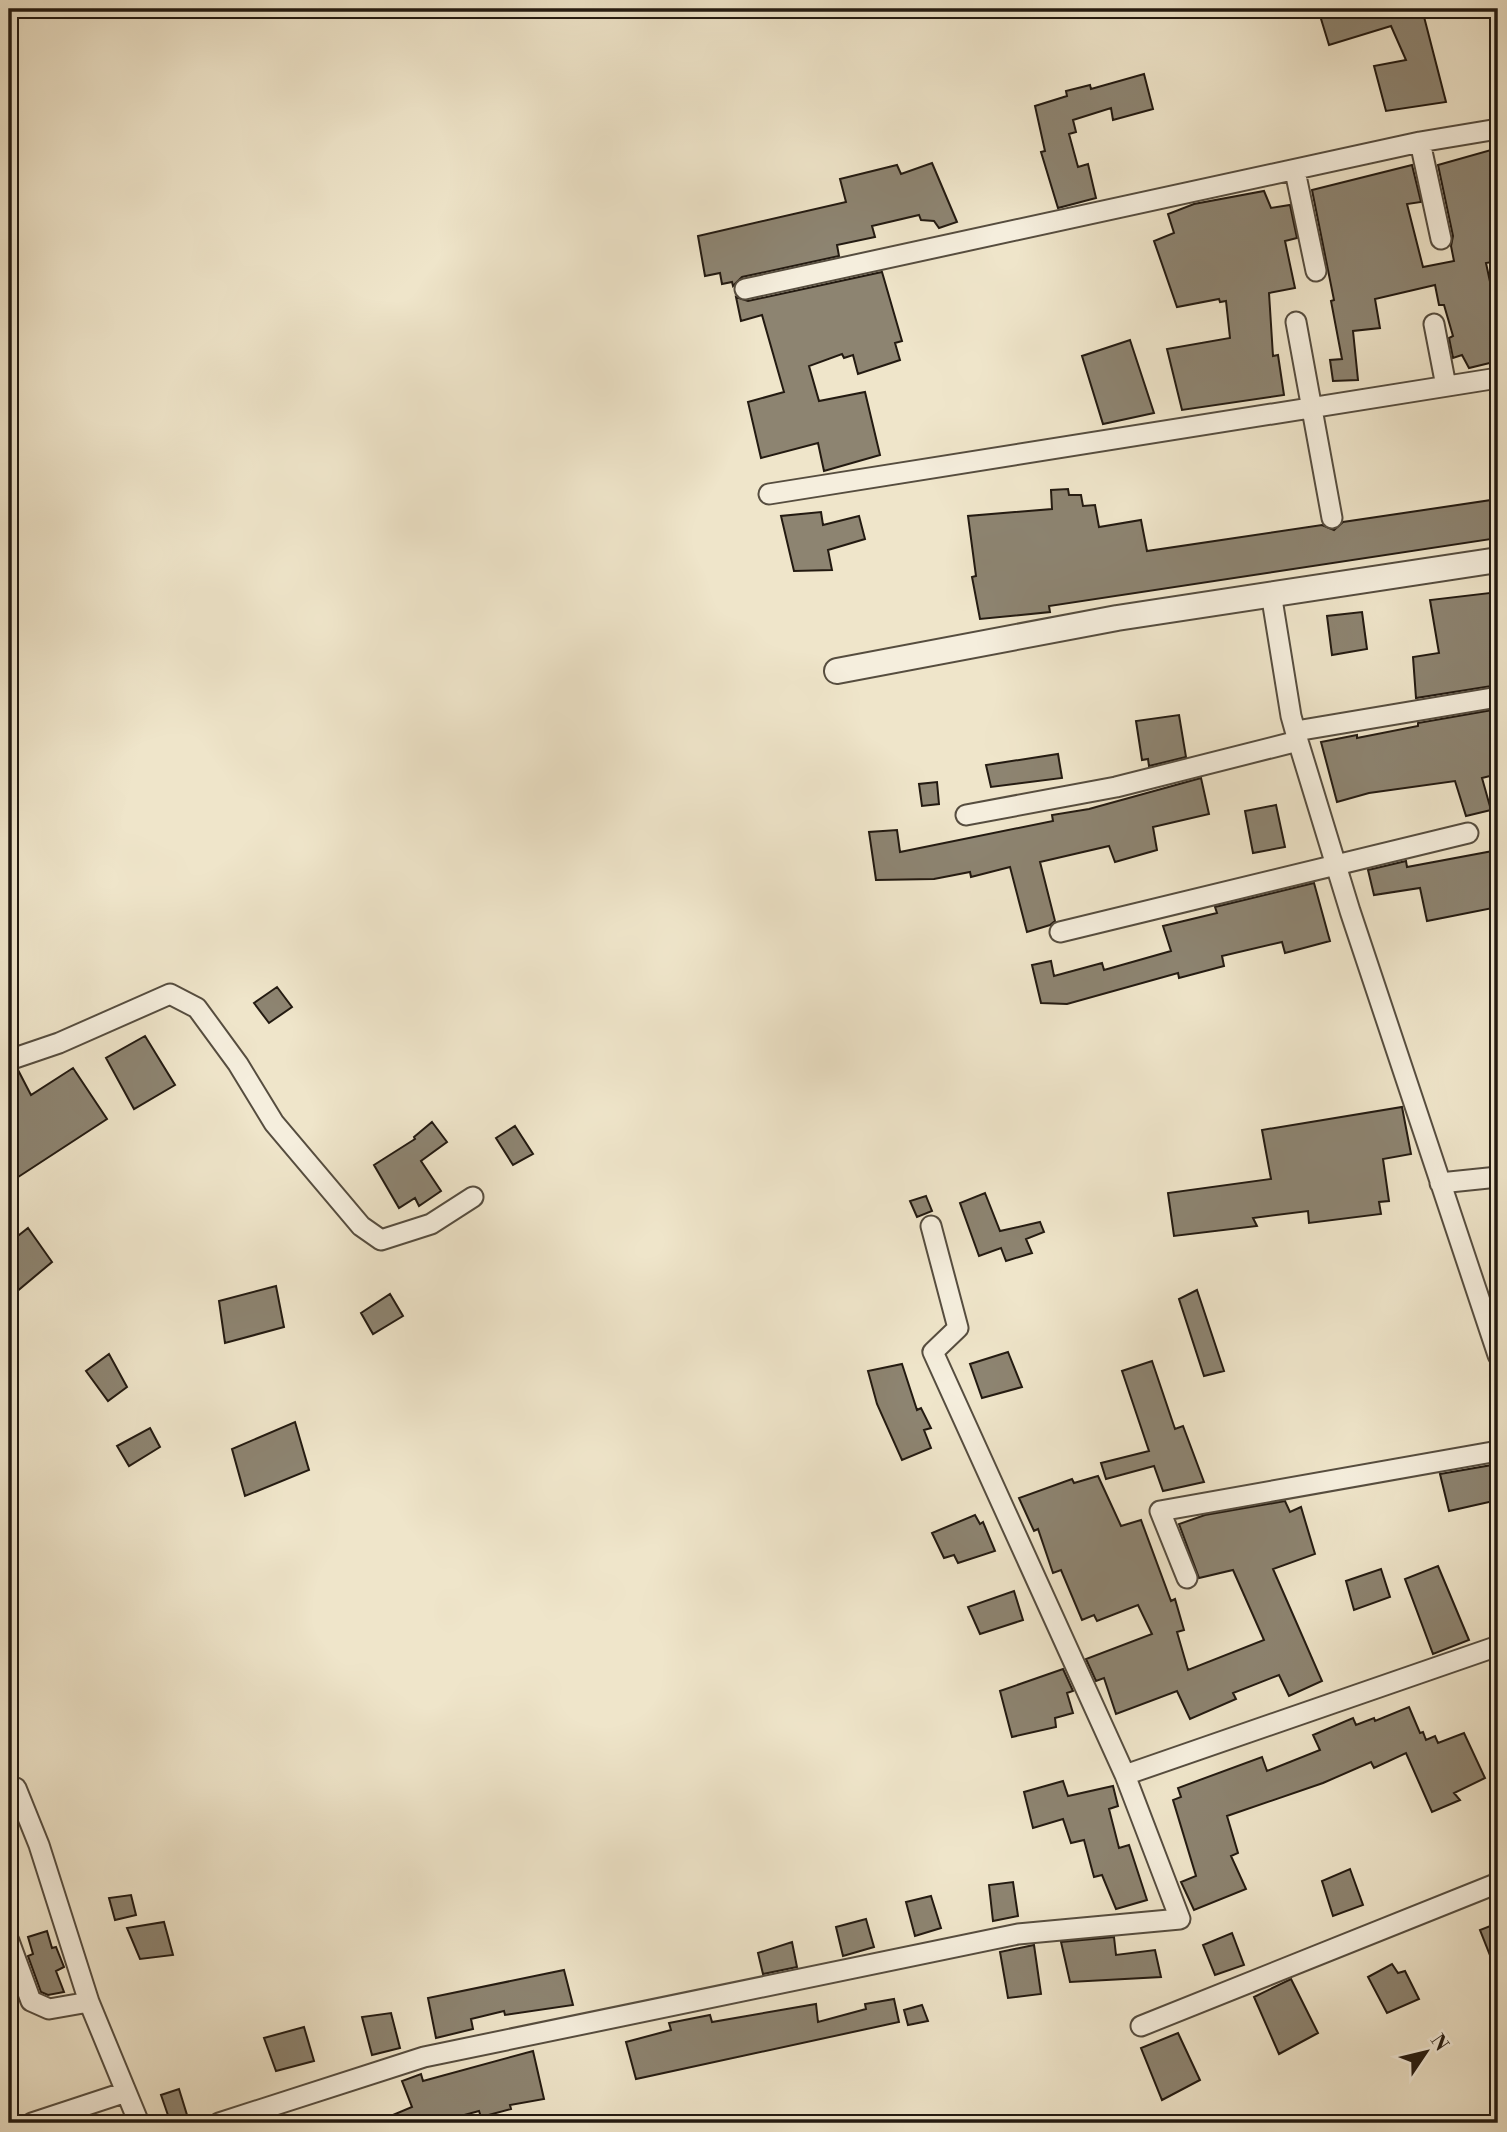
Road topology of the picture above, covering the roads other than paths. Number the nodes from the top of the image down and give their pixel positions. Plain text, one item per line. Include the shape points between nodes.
1 (1498, 129) edge
2 (1420, 142) junction
3 (1295, 171) junction
4 (1441, 239) dead end
5 (1316, 271) dead end
6 (745, 289) dead end
7 (1296, 322) dead end
8 (1434, 324) dead end
9 (1498, 377) edge
10 (1446, 386) junction
11 (1313, 407) junction
12 (769, 494) dead end
13 (1332, 518) dead end
14 (1498, 560) edge
15 (1271, 593) junction
16 (837, 671) dead end
17 (1498, 697) edge
18 (1297, 736) junction
19 (966, 815) dead end
20 (1468, 833) dead end
21 (1335, 864) junction
22 (1060, 932) dead end
23 (9, 1060) edge
24 (1498, 1177) edge
25 (1440, 1183) junction
26 (473, 1198) dead end
27 (931, 1226) dead end
28 (1498, 1355) edge
29 (1498, 1451) edge
30 (1187, 1578) dead end
31 (1498, 1646) edge
32 (1125, 1775) junction
33 (16, 1788) dead end
34 (1498, 1883) edge
35 (9, 1941) edge
36 (89, 2002) junction
37 (1141, 2026) dead end
38 (126, 2092) junction
39 (32, 2123) edge
40 (139, 2123) edge
41 (219, 2123) edge

1 - 2 street
2 - 3 street
2 - 4 street
3 - 5 street
3 - 6 street
7 - 11 street
8 - 10 street
9 - 10 street
10 - 11 street
11 - 12 street
11 - 13 street
14 - 15 street
15 - 16 street
15 - 18 street
17 - 18 street
18 - 19 street via 1115,787
18 - 21 street
20 - 21 street
21 - 22 street
21 - 25 street
23 - 26 street via 170,994 197,1008 274,1123 361,1226 381,1240 431,1224
24 - 25 street
25 - 28 street
27 - 32 street via 958,1328 933,1352
29 - 30 street via 1160,1511
31 - 32 street
32 - 41 street via 1180,1919 1018,1934 424,2057
33 - 36 street via 39,1844
34 - 37 street
35 - 36 street via 31,2001 49,2009
36 - 38 street
38 - 39 street
38 - 40 street

